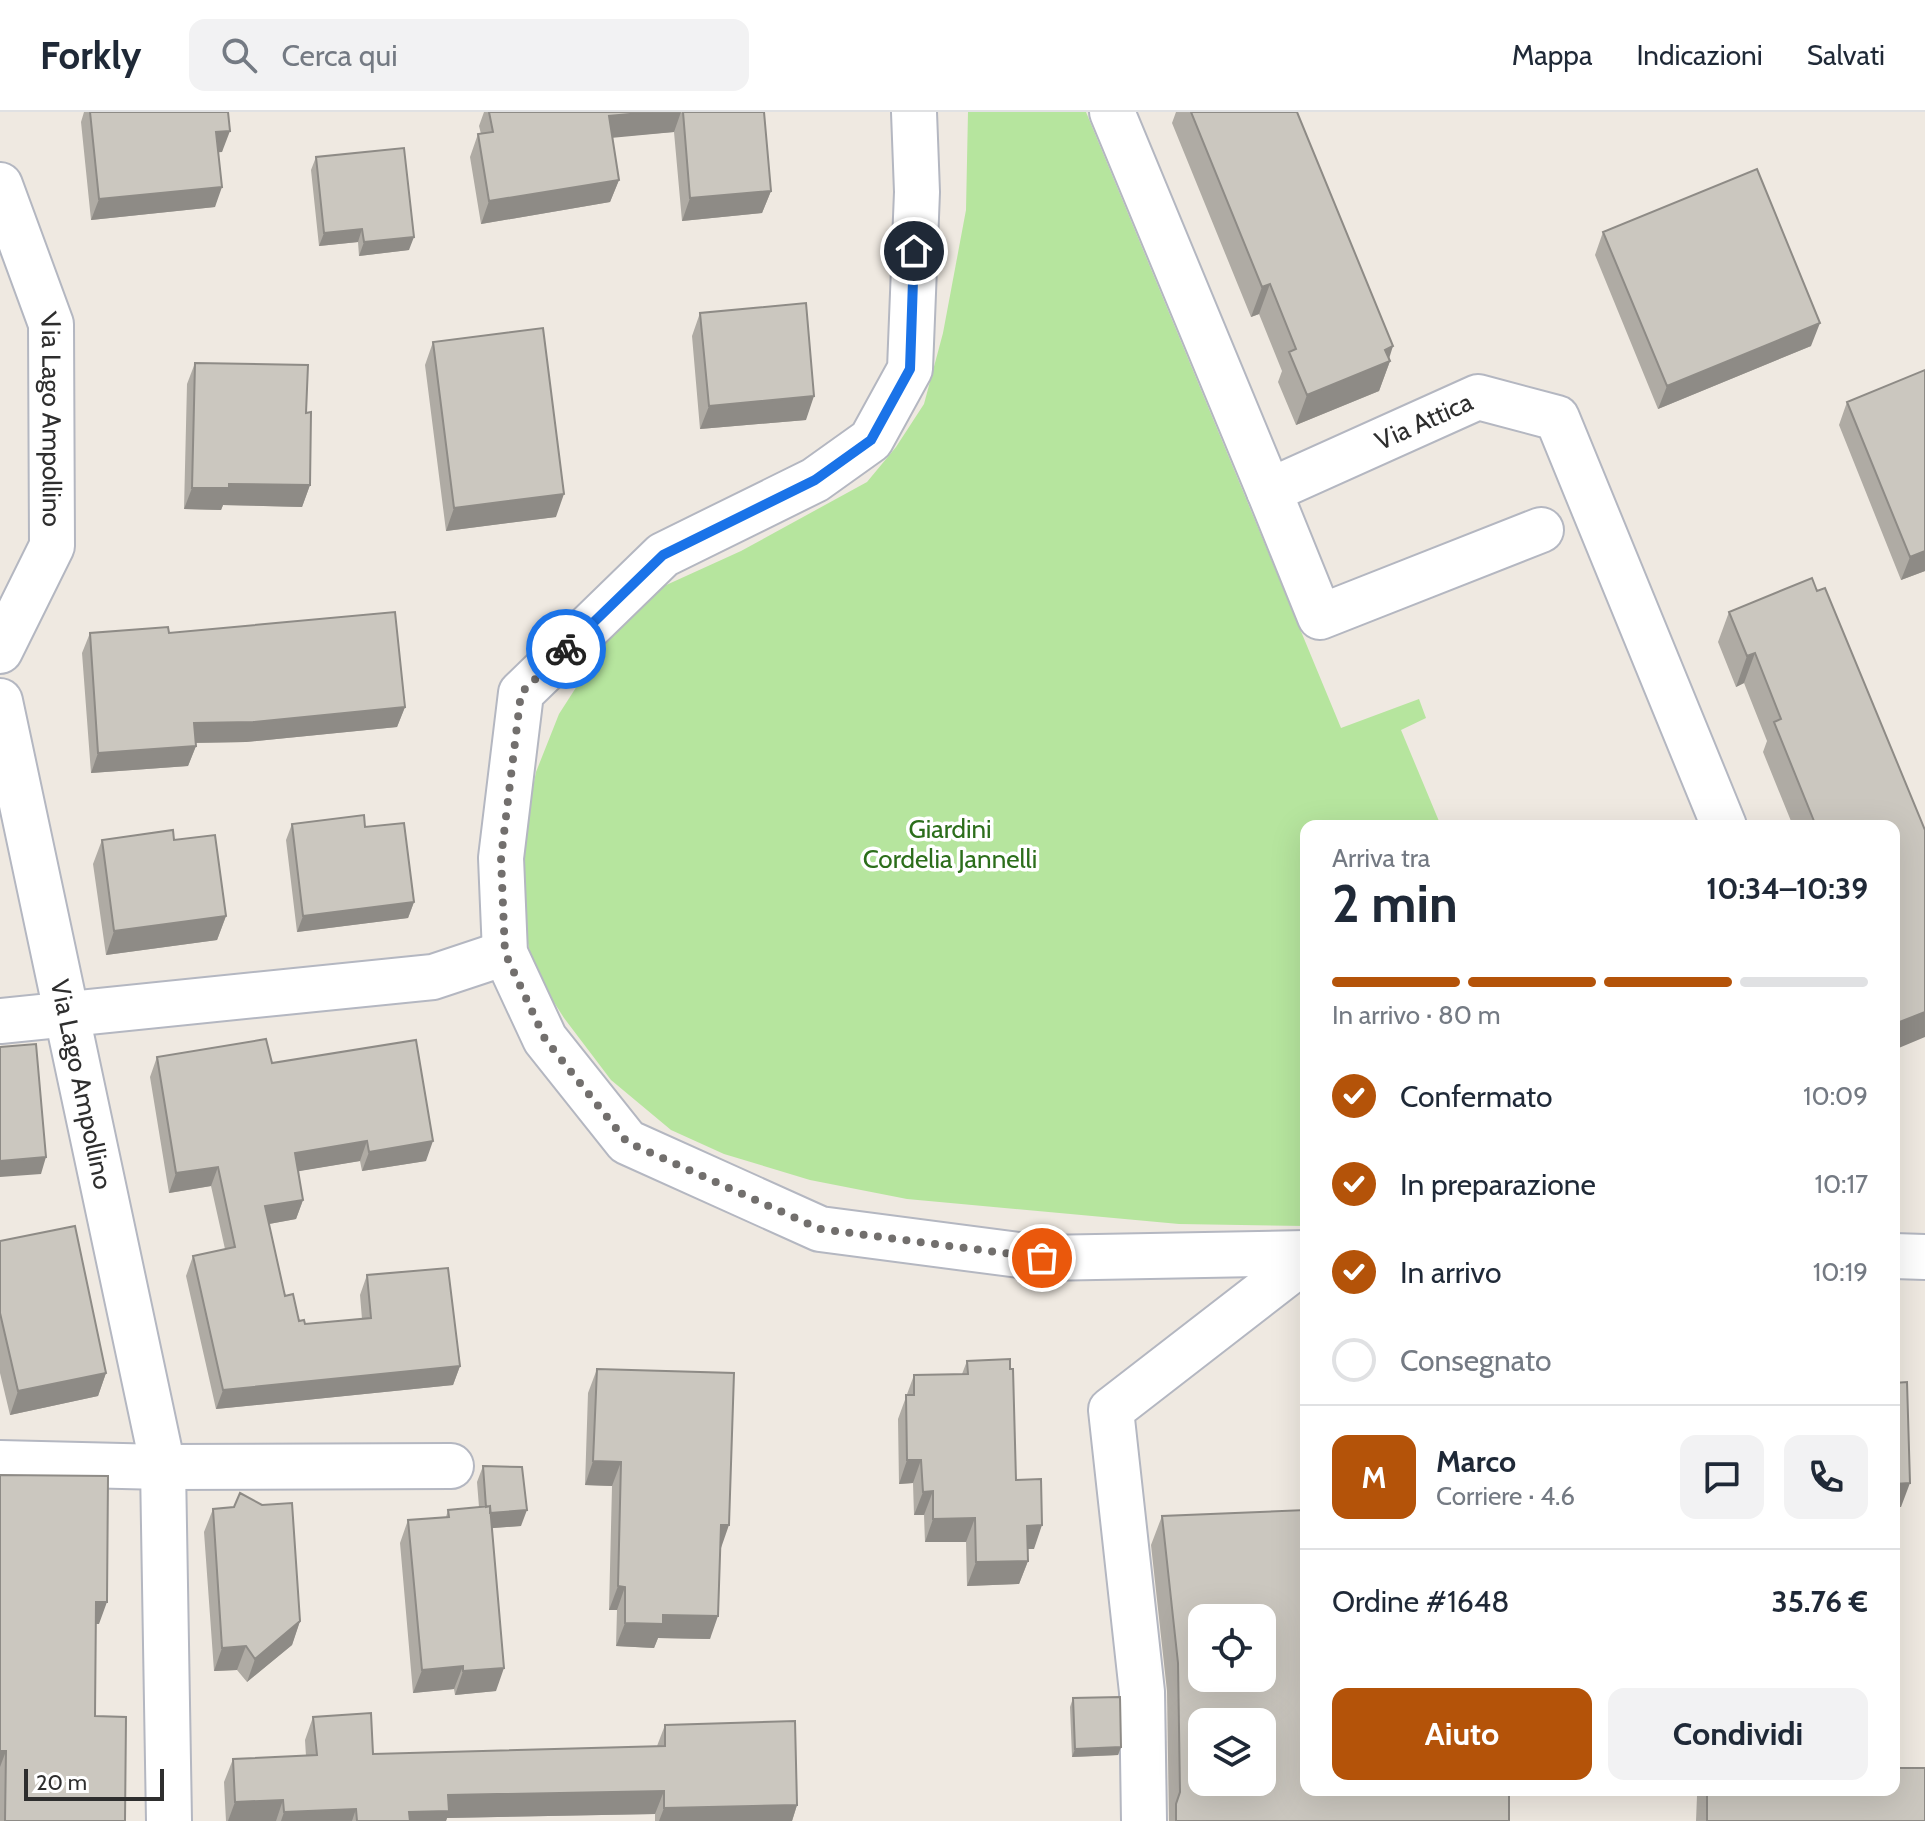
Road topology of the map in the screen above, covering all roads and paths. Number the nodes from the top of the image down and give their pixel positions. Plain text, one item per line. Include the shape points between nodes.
1 (914, 112) edge
2 (1112, 112) edge
3 (0, 185) edge
4 (1269, 491) junction
5 (1541, 530) dead end
6 (0, 651) edge
7 (0, 701) edge
8 (1722, 820) edge
9 (505, 953) junction
10 (67, 1014) junction
11 (0, 1021) edge
12 (1300, 1256) edge
13 (1900, 1256) edge
14 (1925, 1257) edge
15 (1300, 1261) edge
16 (0, 1463) edge
17 (451, 1466) dead end
18 (163, 1467) junction
19 (169, 1821) edge
20 (1144, 1821) edge

1 - 9 street via 917,192 910,369 871,440 815,480 663,555 521,693 501,858
2 - 4 street
3 - 6 street, Via Lago Ampollino via 51,324 52,546
4 - 5 street via 1320,617
4 - 8 street, Via Attica via 1478,397 1557,418
7 - 10 street, Via Lago Ampollino
9 - 10 street via 433,977
9 - 12 street via 545,1039 627,1142 820,1229 1042,1258
10 - 11 street
10 - 18 street, Via Lago Ampollino
13 - 14 street
15 - 20 street via 1111,1410 1142,1692
16 - 18 street
17 - 18 street
18 - 19 street, Via Lago Ampollino

